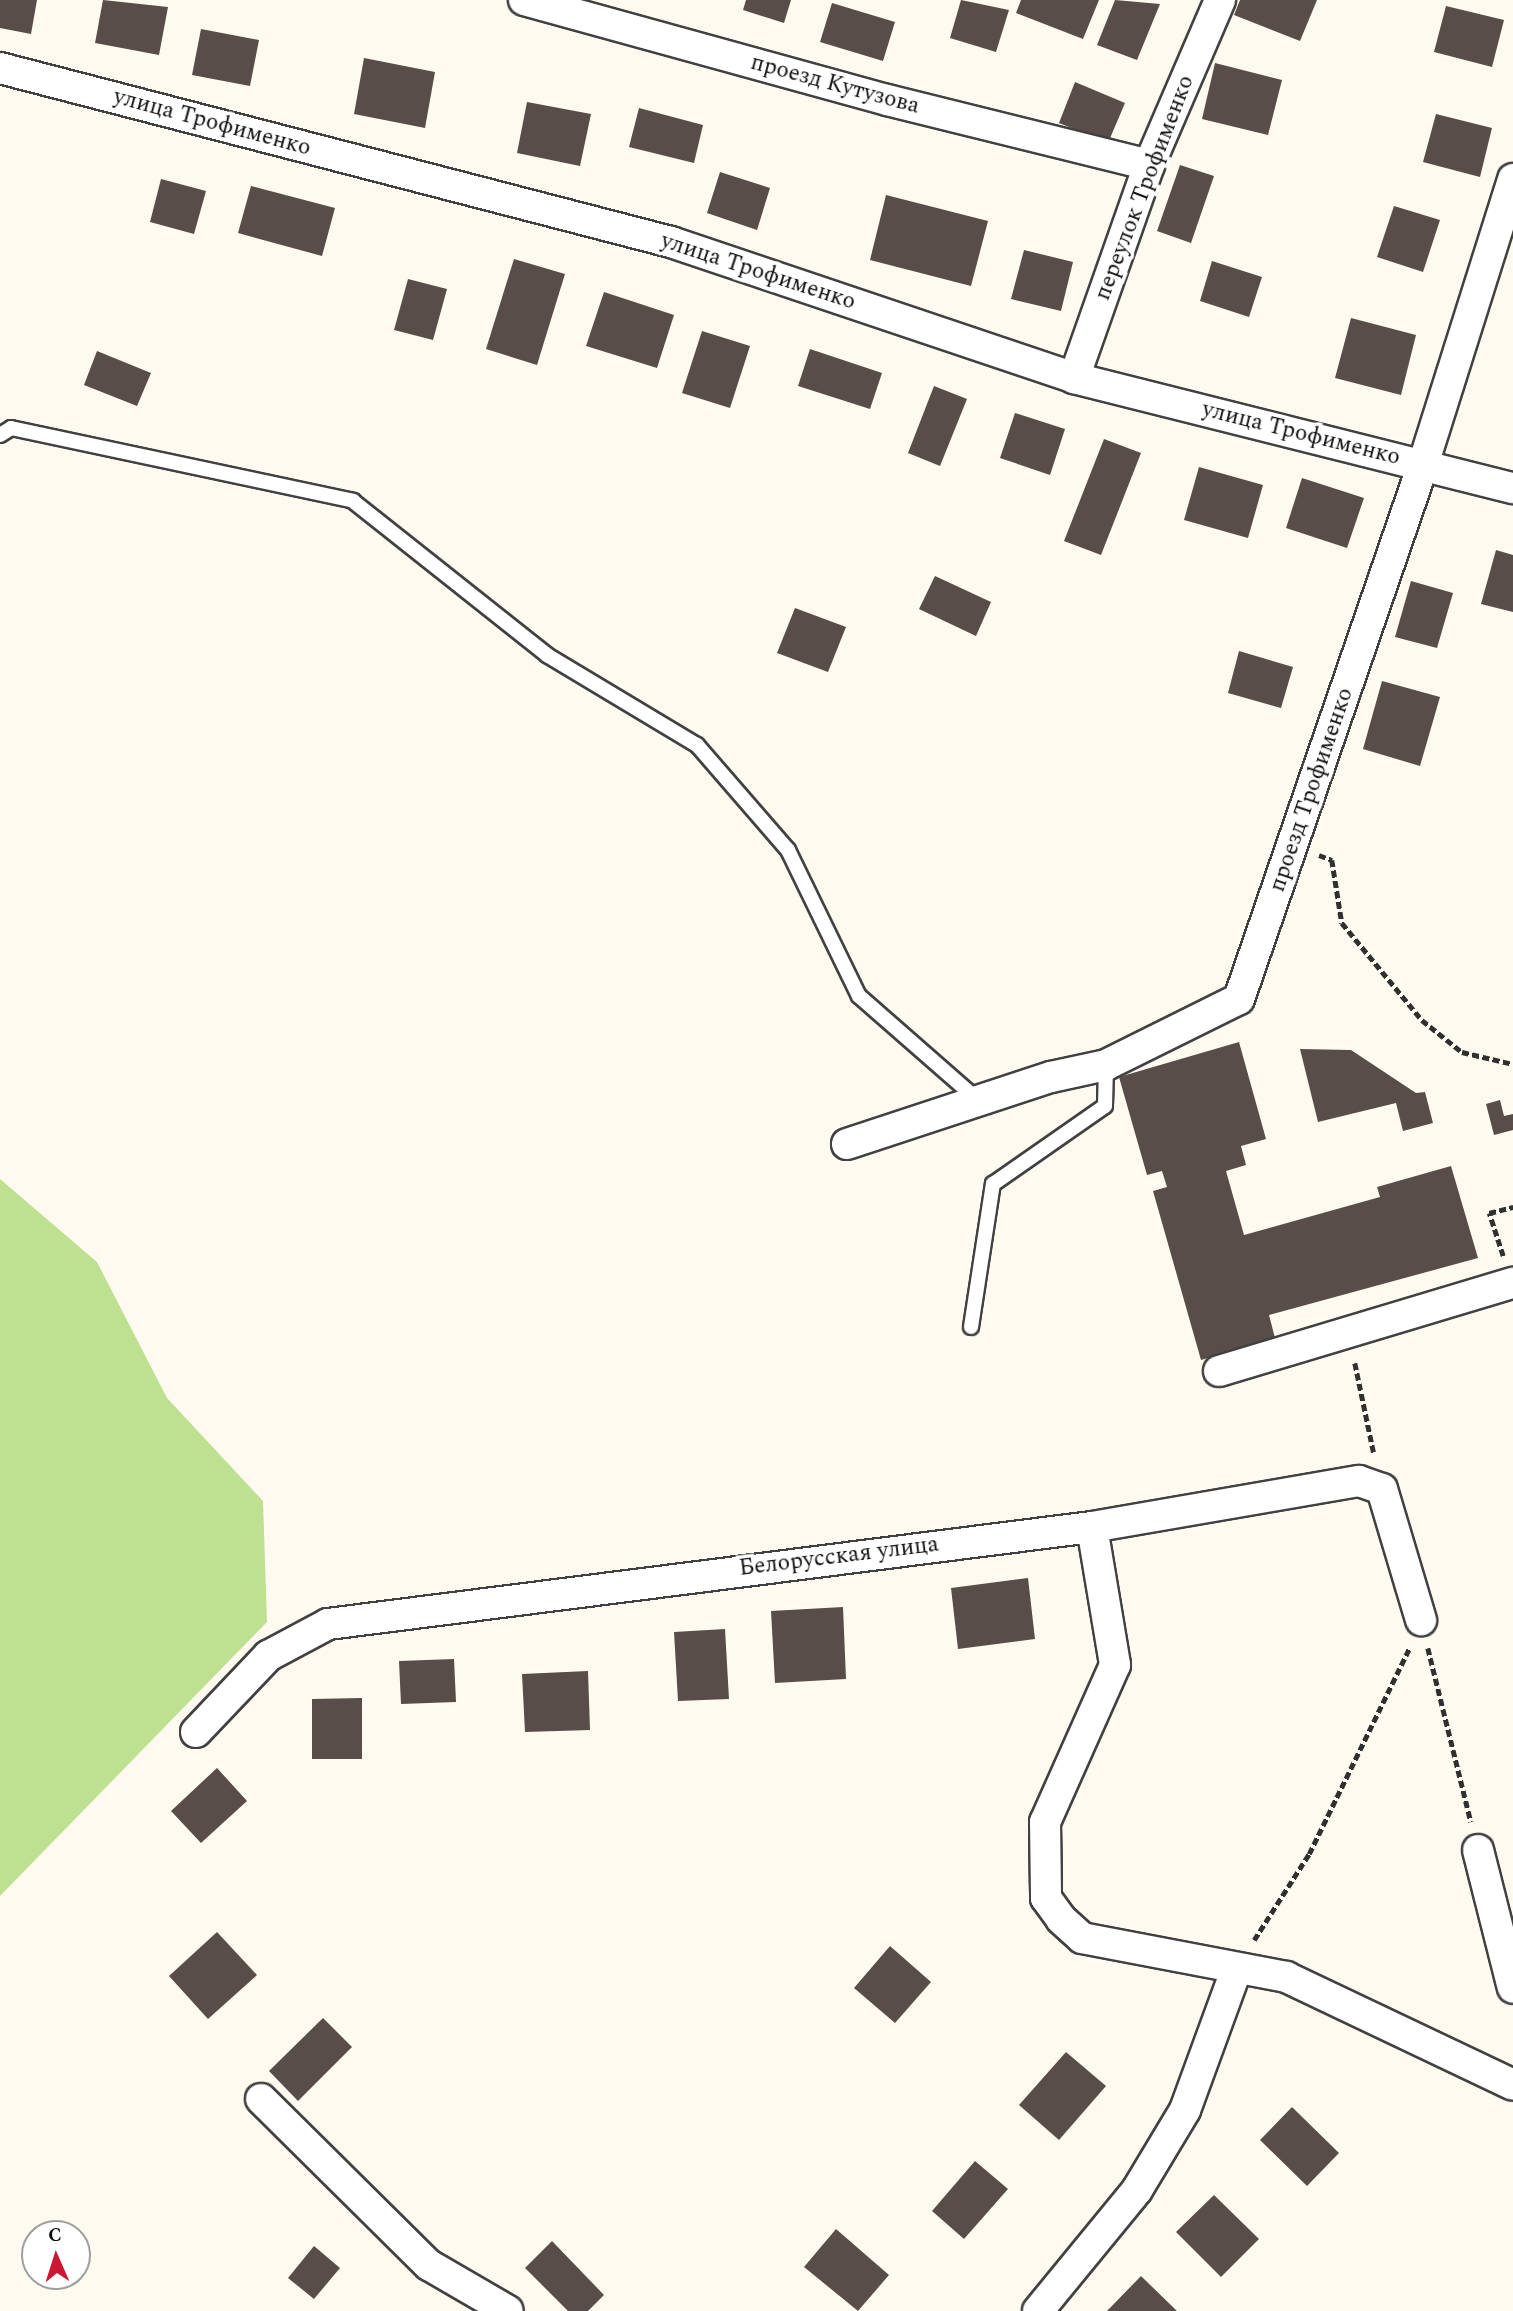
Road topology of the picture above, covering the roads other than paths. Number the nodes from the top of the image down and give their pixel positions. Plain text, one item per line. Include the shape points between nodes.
1 (524, 0) edge
2 (1220, 0) edge
3 (0, 68) edge
4 (1149, 164) junction
5 (1513, 179) edge
6 (1074, 378) junction
7 (0, 435) edge
8 (1423, 465) junction
9 (1513, 488) edge
10 (1106, 1065) junction
11 (979, 1101) junction
12 (847, 1144) dead end
13 (1513, 1283) edge
14 (971, 1327) dead end
15 (1219, 1371) dead end
16 (1092, 1527) junction
17 (1421, 1620) road end
18 (196, 1731) dead end
19 (1478, 1850) road end
20 (1237, 1968) junction
21 (1513, 1988) edge
22 (1513, 2085) edge
23 (261, 2099) dead end
24 (508, 2311) edge
25 (1038, 2311) edge

1 - 4 street, проезд Кутузова via 887,100
2 - 4 street, переулок Трофименко
3 - 6 street, улица Трофименко via 671,242
4 - 6 street, переулок Трофименко
5 - 8 street, проезд Трофименко
6 - 8 street, улица Трофименко
7 - 11 lane via 11,428 353,501 547,655 697,745 788,850 859,996
8 - 9 street, улица Трофименко
8 - 10 street, проезд Трофименко via 1239,999
10 - 11 street, проезд Трофименко
10 - 14 lane via 1105,1105 992,1184
11 - 12 street, проезд Трофименко
13 - 15 street
16 - 17 street, Белорусская улица via 1359,1481 1382,1489
16 - 18 street, Белорусская улица via 328,1624 268,1656
16 - 20 street via 1115,1665 1045,1822 1046,1898 1082,1938
19 - 21 street
20 - 22 street via 1286,1977
20 - 25 street via 1185,2110 1137,2190
23 - 24 street via 429,2265 489,2295

